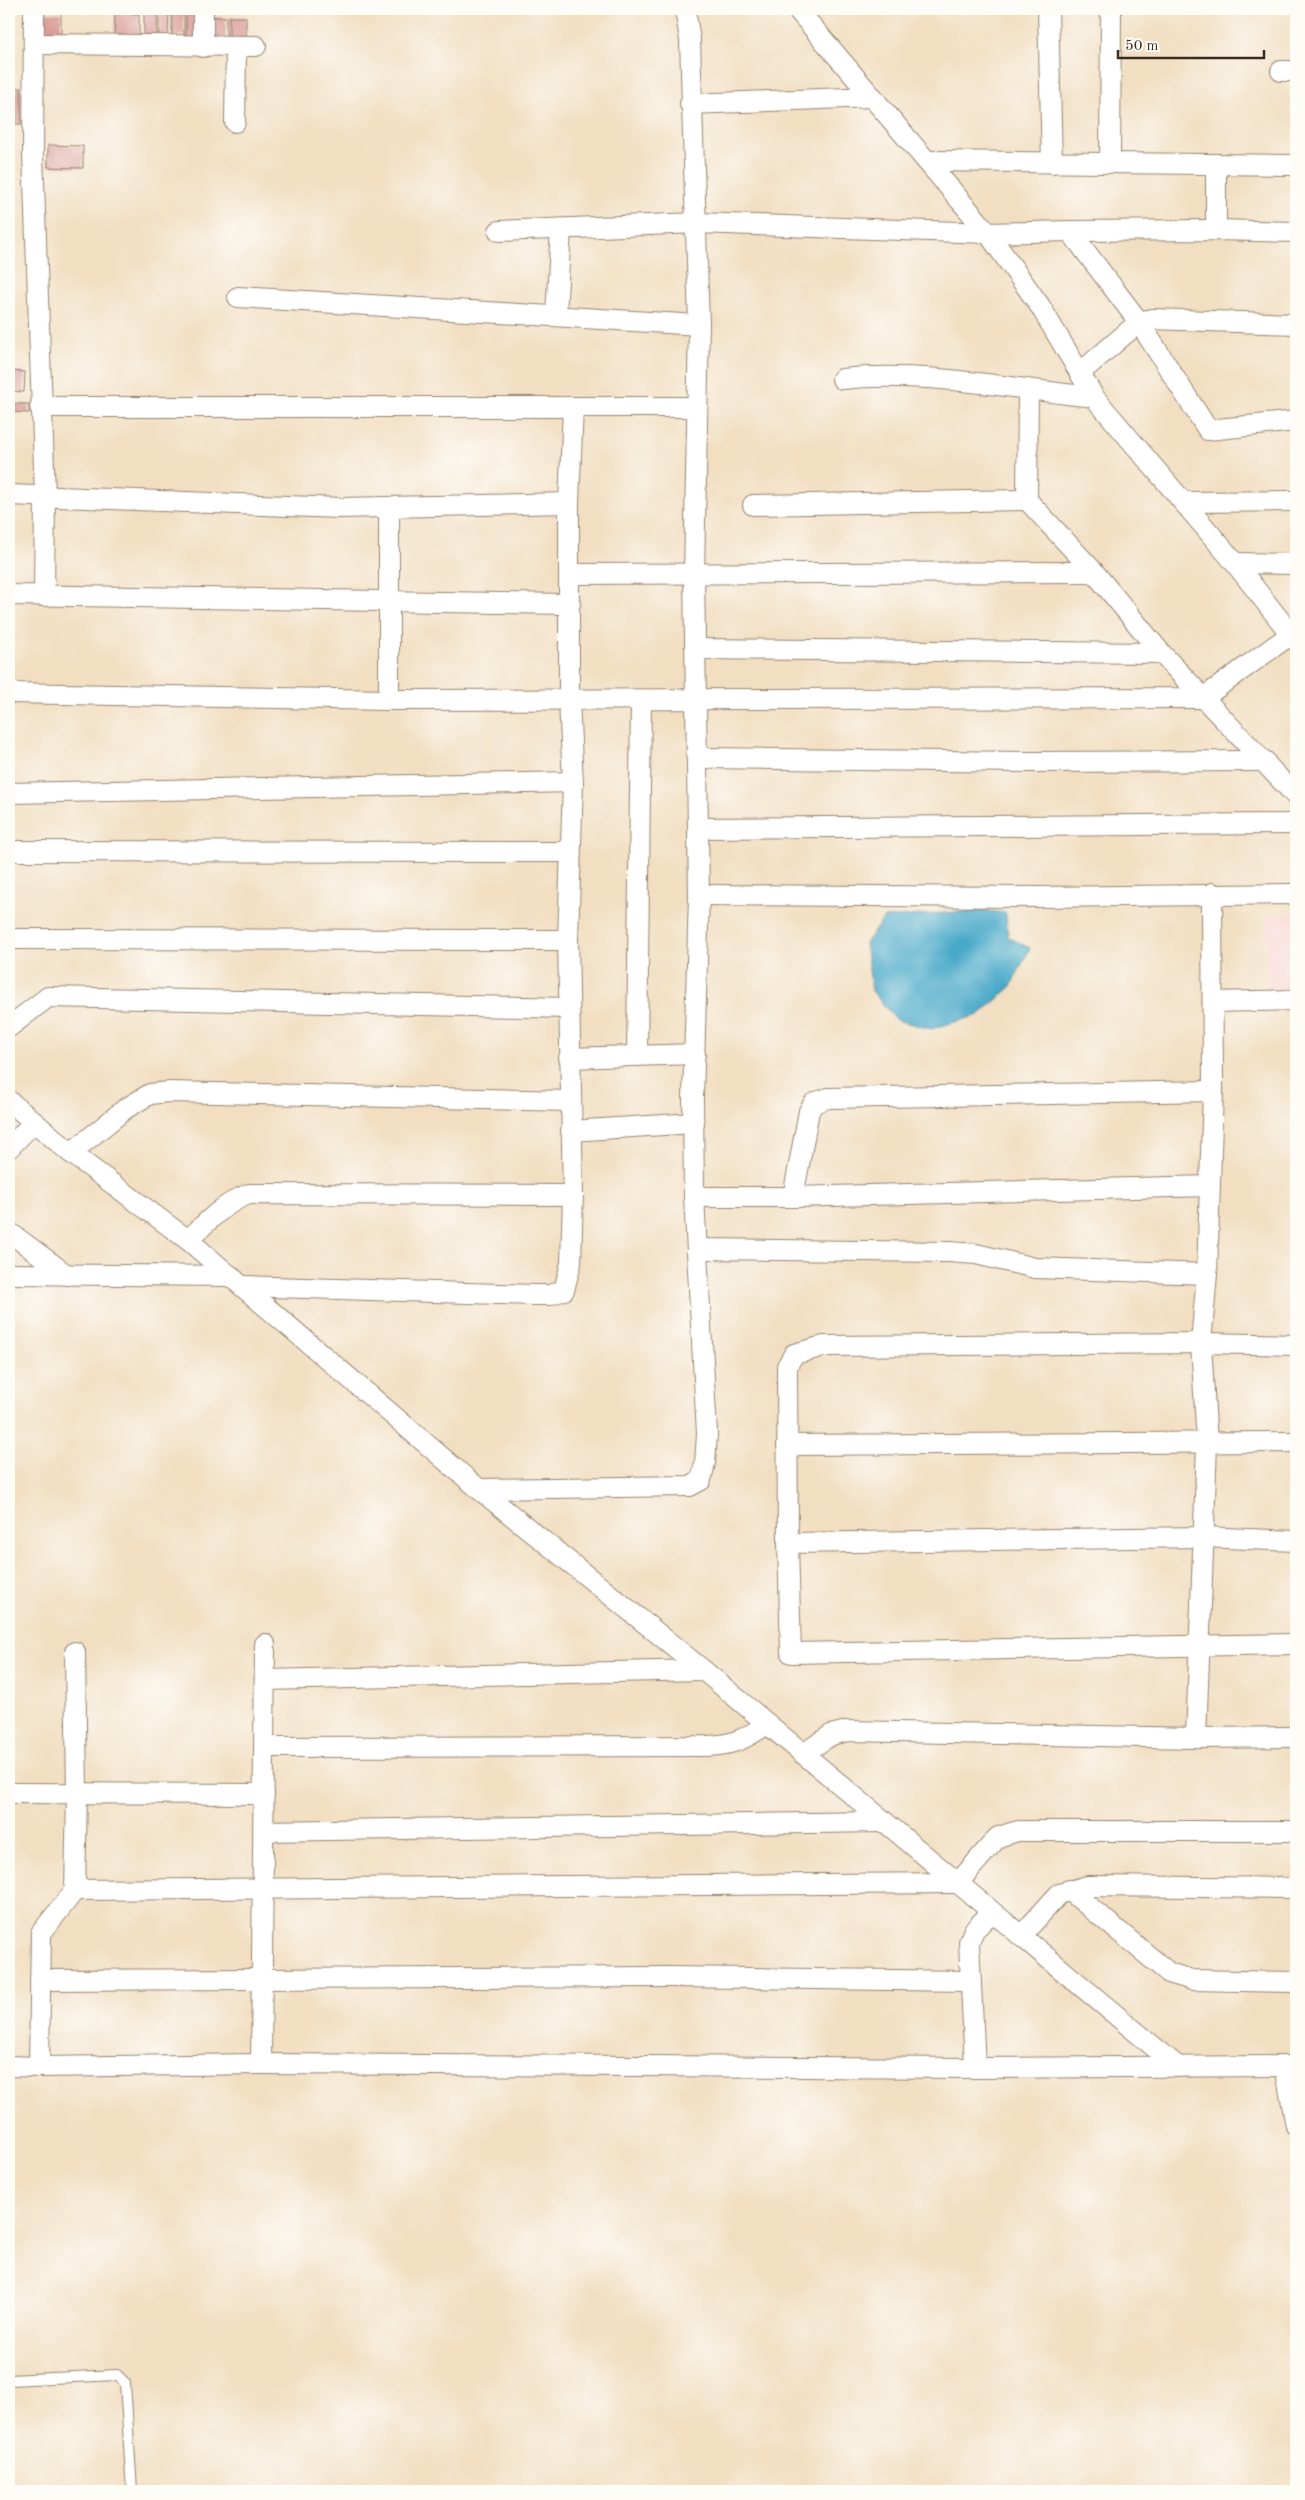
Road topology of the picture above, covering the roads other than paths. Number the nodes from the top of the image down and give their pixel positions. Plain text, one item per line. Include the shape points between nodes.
1 (34, 9) edge
2 (203, 9) edge
3 (685, 9) edge
4 (797, 9) edge
5 (1048, 9) edge
6 (1111, 9) edge
7 (34, 44) junction
8 (203, 46) junction
9 (873, 96) junction
10 (690, 104) junction
11 (235, 122) dead end
12 (927, 161) junction
13 (1052, 163) junction
14 (1110, 163) junction
15 (1216, 164) junction
16 (1296, 165) edge
17 (697, 223) junction
18 (561, 229) junction
19 (1216, 230) junction
20 (499, 231) dead end
21 (1070, 232) junction
22 (1296, 232) edge
23 (988, 233) junction
24 (238, 297) dead end
25 (556, 314) junction
26 (1139, 322) junction
27 (699, 324) junction
28 (1296, 324) edge
29 (1080, 373) junction
30 (842, 379) dead end
31 (1028, 391) junction
32 (1094, 397) junction
33 (40, 407) junction
34 (574, 407) junction
35 (696, 407) junction
36 (1296, 421) edge
37 (9, 495) edge
38 (45, 497) junction
39 (1027, 500) junction
40 (1296, 501) edge
41 (1183, 502) junction
42 (570, 503) junction
43 (753, 505) dead end
44 (389, 507) junction
45 (1235, 563) junction
46 (1296, 564) edge
47 (1094, 572) junction
48 (570, 574) junction
49 (694, 574) junction
50 (9, 595) edge
51 (44, 596) junction
52 (389, 601) junction
53 (570, 604) junction
54 (1293, 638) edge
55 (696, 649) junction
56 (1161, 654) junction
57 (9, 693) edge
58 (1203, 698) junction
59 (389, 700) junction
60 (641, 700) junction
61 (696, 700) junction
62 (570, 701) junction
63 (698, 758) junction
64 (1265, 760) junction
65 (573, 782) junction
66 (9, 793) edge
67 (1296, 796) edge
68 (1296, 824) edge
69 (699, 828) junction
70 (9, 851) edge
71 (569, 852) junction
72 (1212, 894) junction
73 (1296, 894) edge
74 (699, 896) junction
75 (9, 939) edge
76 (568, 940) junction
77 (1296, 1000) edge
78 (1213, 1002) junction
79 (570, 1008) junction
80 (9, 1028) edge
81 (694, 1054) junction
82 (637, 1056) junction
83 (569, 1058) junction
84 (1213, 1091) junction
85 (9, 1101) edge
86 (572, 1101) junction
87 (34, 1122) junction
88 (694, 1122) junction
89 (571, 1131) junction
90 (9, 1148) edge
91 (71, 1153) junction
92 (1210, 1186) junction
93 (573, 1196) junction
94 (694, 1197) junction
95 (793, 1197) junction
96 (9, 1232) edge
97 (188, 1240) junction
98 (698, 1249) junction
99 (9, 1274) edge
100 (1207, 1274) junction
101 (67, 1275) junction
102 (237, 1281) junction
103 (1201, 1343) junction
104 (1296, 1345) edge
105 (1296, 1442) edge
106 (1207, 1444) junction
107 (788, 1445) junction
108 (478, 1489) junction
109 (1202, 1537) junction
110 (1296, 1541) edge
111 (788, 1543) junction
112 (265, 1644) dead end
113 (1200, 1644) junction
114 (1296, 1644) edge
115 (75, 1652) dead end
116 (703, 1670) junction
117 (265, 1680) junction
118 (767, 1724) junction
119 (1296, 1737) edge
120 (1196, 1738) junction
121 (264, 1747) junction
122 (803, 1754) junction
123 (9, 1792) edge
124 (77, 1794) junction
125 (264, 1794) junction
126 (884, 1822) junction
127 (263, 1831) junction
128 (1296, 1831) edge
129 (958, 1883) junction
130 (1296, 1888) edge
131 (75, 1890) junction
132 (263, 1890) junction
133 (1070, 1890) junction
134 (992, 1912) junction
135 (1021, 1936) junction
136 (262, 1979) junction
137 (40, 1980) junction
138 (969, 1981) junction
139 (1296, 1982) edge
140 (261, 2064) junction
141 (9, 2066) edge
142 (1291, 2066) edge
143 (39, 2067) junction
144 (1178, 2067) junction
145 (974, 2068) junction
146 (1296, 2126) edge
147 (9, 2380) edge
148 (132, 2491) edge

1 - 7 street
2 - 8 street
3 - 10 street via 690,40
4 - 9 street
5 - 13 street
6 - 14 street
7 - 8 street
7 - 33 street via 33,154
8 - 11 street via 246,46
9 - 10 street
9 - 12 street
10 - 17 street
12 - 13 street
12 - 23 street
13 - 14 street
14 - 15 street
15 - 16 street
15 - 19 street
17 - 18 street
17 - 23 street
17 - 27 street
18 - 20 street
18 - 25 street
19 - 21 street
19 - 22 street
21 - 23 street
21 - 26 street
23 - 29 street via 1040,306
24 - 25 street
25 - 27 street
26 - 28 street via 1152,319
26 - 29 street
26 - 36 street via 1208,430
27 - 35 street
29 - 32 street
30 - 31 street via 921,378
31 - 32 street
31 - 39 street
32 - 41 street
33 - 34 street
33 - 38 street
34 - 35 street
34 - 42 street
35 - 49 street
37 - 38 street
38 - 44 street
38 - 51 street
39 - 43 street
39 - 47 street
40 - 41 street
41 - 45 street
42 - 44 street
42 - 48 street
44 - 52 street
45 - 46 street
45 - 54 street
47 - 49 street
47 - 56 street
48 - 49 street
48 - 53 street
49 - 55 street
50 - 51 street
51 - 52 street
52 - 53 street
52 - 59 street
53 - 62 street
54 - 58 street
55 - 56 street
55 - 61 street
56 - 58 street
57 - 59 street
58 - 61 street
58 - 64 street
59 - 62 street
60 - 61 street
60 - 62 street
60 - 82 street
61 - 63 street
62 - 65 street
63 - 64 street via 1029,762
63 - 69 street
64 - 67 street
65 - 66 street
65 - 71 street
68 - 69 street
69 - 74 street
70 - 71 street
71 - 76 street
72 - 73 street
72 - 74 street
72 - 78 street
74 - 81 street
75 - 76 street
76 - 79 street
77 - 78 street
78 - 84 street
79 - 80 street via 48,997
79 - 83 street
81 - 82 street
81 - 88 street
82 - 83 street
83 - 86 street
84 - 92 street
84 - 95 street via 828,1098 814,1103 809,1111
85 - 87 street
86 - 89 street
86 - 91 street via 159,1093 150,1094 125,1108
87 - 90 street
87 - 91 street
88 - 89 street
88 - 94 street
89 - 93 street
91 - 97 street
92 - 95 street
92 - 100 street
93 - 97 street via 249,1194 220,1210
93 - 102 street via 569,1276 564,1290 550,1295
94 - 95 street
94 - 98 street
96 - 101 street
97 - 102 street
98 - 100 street via 949,1252 976,1254 1035,1268
98 - 108 street via 707,1434 701,1480 690,1486
99 - 101 street
100 - 103 street
101 - 102 street
102 - 108 street
103 - 104 street
103 - 106 street
103 - 107 street via 824,1346 806,1349 794,1354 788,1366
105 - 106 street
106 - 107 street
106 - 109 street
107 - 111 street
108 - 116 street
109 - 110 street
109 - 111 street
109 - 113 street
111 - 113 street via 792,1653
112 - 117 street
113 - 114 street
113 - 120 street
115 - 124 street
116 - 117 street
116 - 118 street
117 - 121 street
118 - 121 street via 744,1740 707,1746
118 - 122 street
119 - 120 street
120 - 122 street via 847,1731 831,1735
121 - 125 street
122 - 126 street
123 - 124 street
124 - 125 street
124 - 131 street
125 - 127 street
126 - 127 street
126 - 129 street
127 - 132 street
128 - 129 street via 1018,1831 998,1837
129 - 132 street
129 - 134 street
130 - 133 street via 1087,1886
131 - 132 street
131 - 137 street via 41,1933
132 - 136 street
133 - 135 street via 1059,1894
133 - 139 street via 1169,1973 1192,1980
134 - 135 street
134 - 138 street via 971,1935
135 - 144 street
136 - 137 street
136 - 138 street via 668,1977
136 - 140 street
137 - 143 street
138 - 145 street
140 - 143 street
140 - 145 street
141 - 143 street
142 - 144 street
142 - 146 street
144 - 145 street
147 - 148 lane via 117,2375 125,2383

